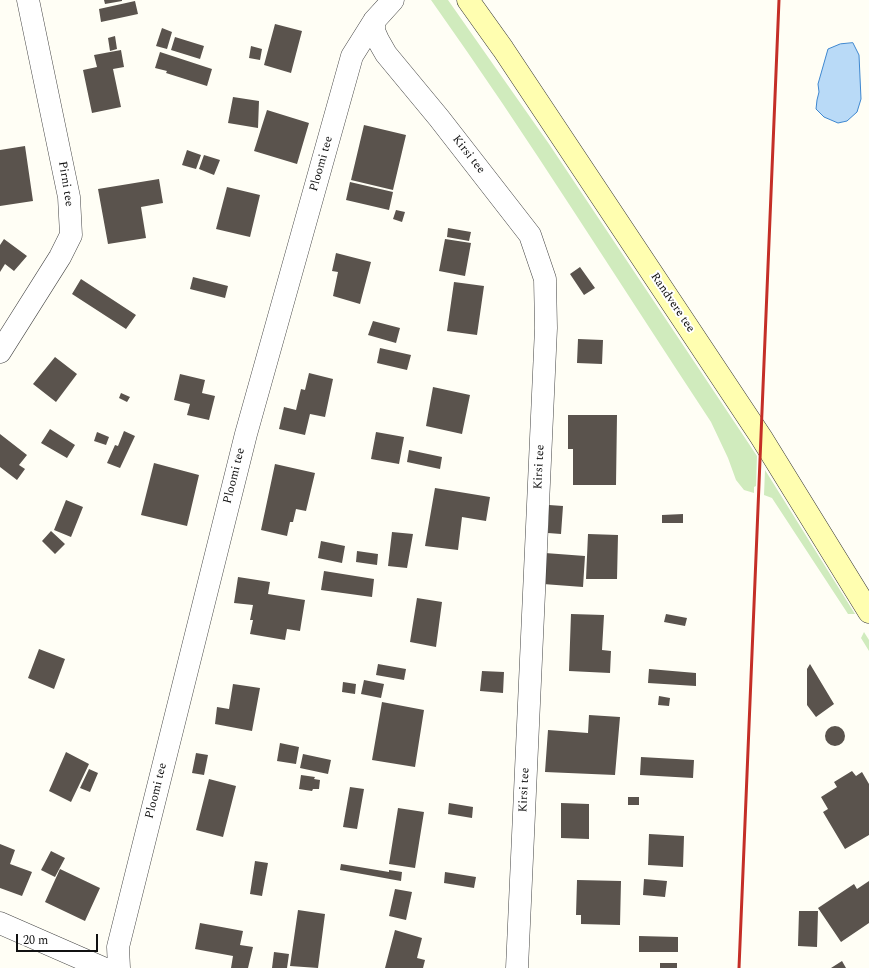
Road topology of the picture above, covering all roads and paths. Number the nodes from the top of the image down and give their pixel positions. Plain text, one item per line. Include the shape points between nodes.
1 (28, 0) edge
2 (393, 0) edge
3 (468, 0) edge
4 (374, 21) junction
5 (0, 352) edge
6 (869, 612) edge
7 (0, 923) edge
8 (103, 968) edge
9 (119, 968) edge
10 (517, 968) edge

1 - 5 street, Pirni tee via 69,197 71,235 60,257
2 - 4 street, Ploomi tee
3 - 6 street, Randvere tee via 761,437
4 - 9 street, Ploomi tee via 352,56 246,434 118,947
4 - 10 street, Kirsi tee via 374,31 386,54 530,235 545,280 546,328
7 - 8 street

